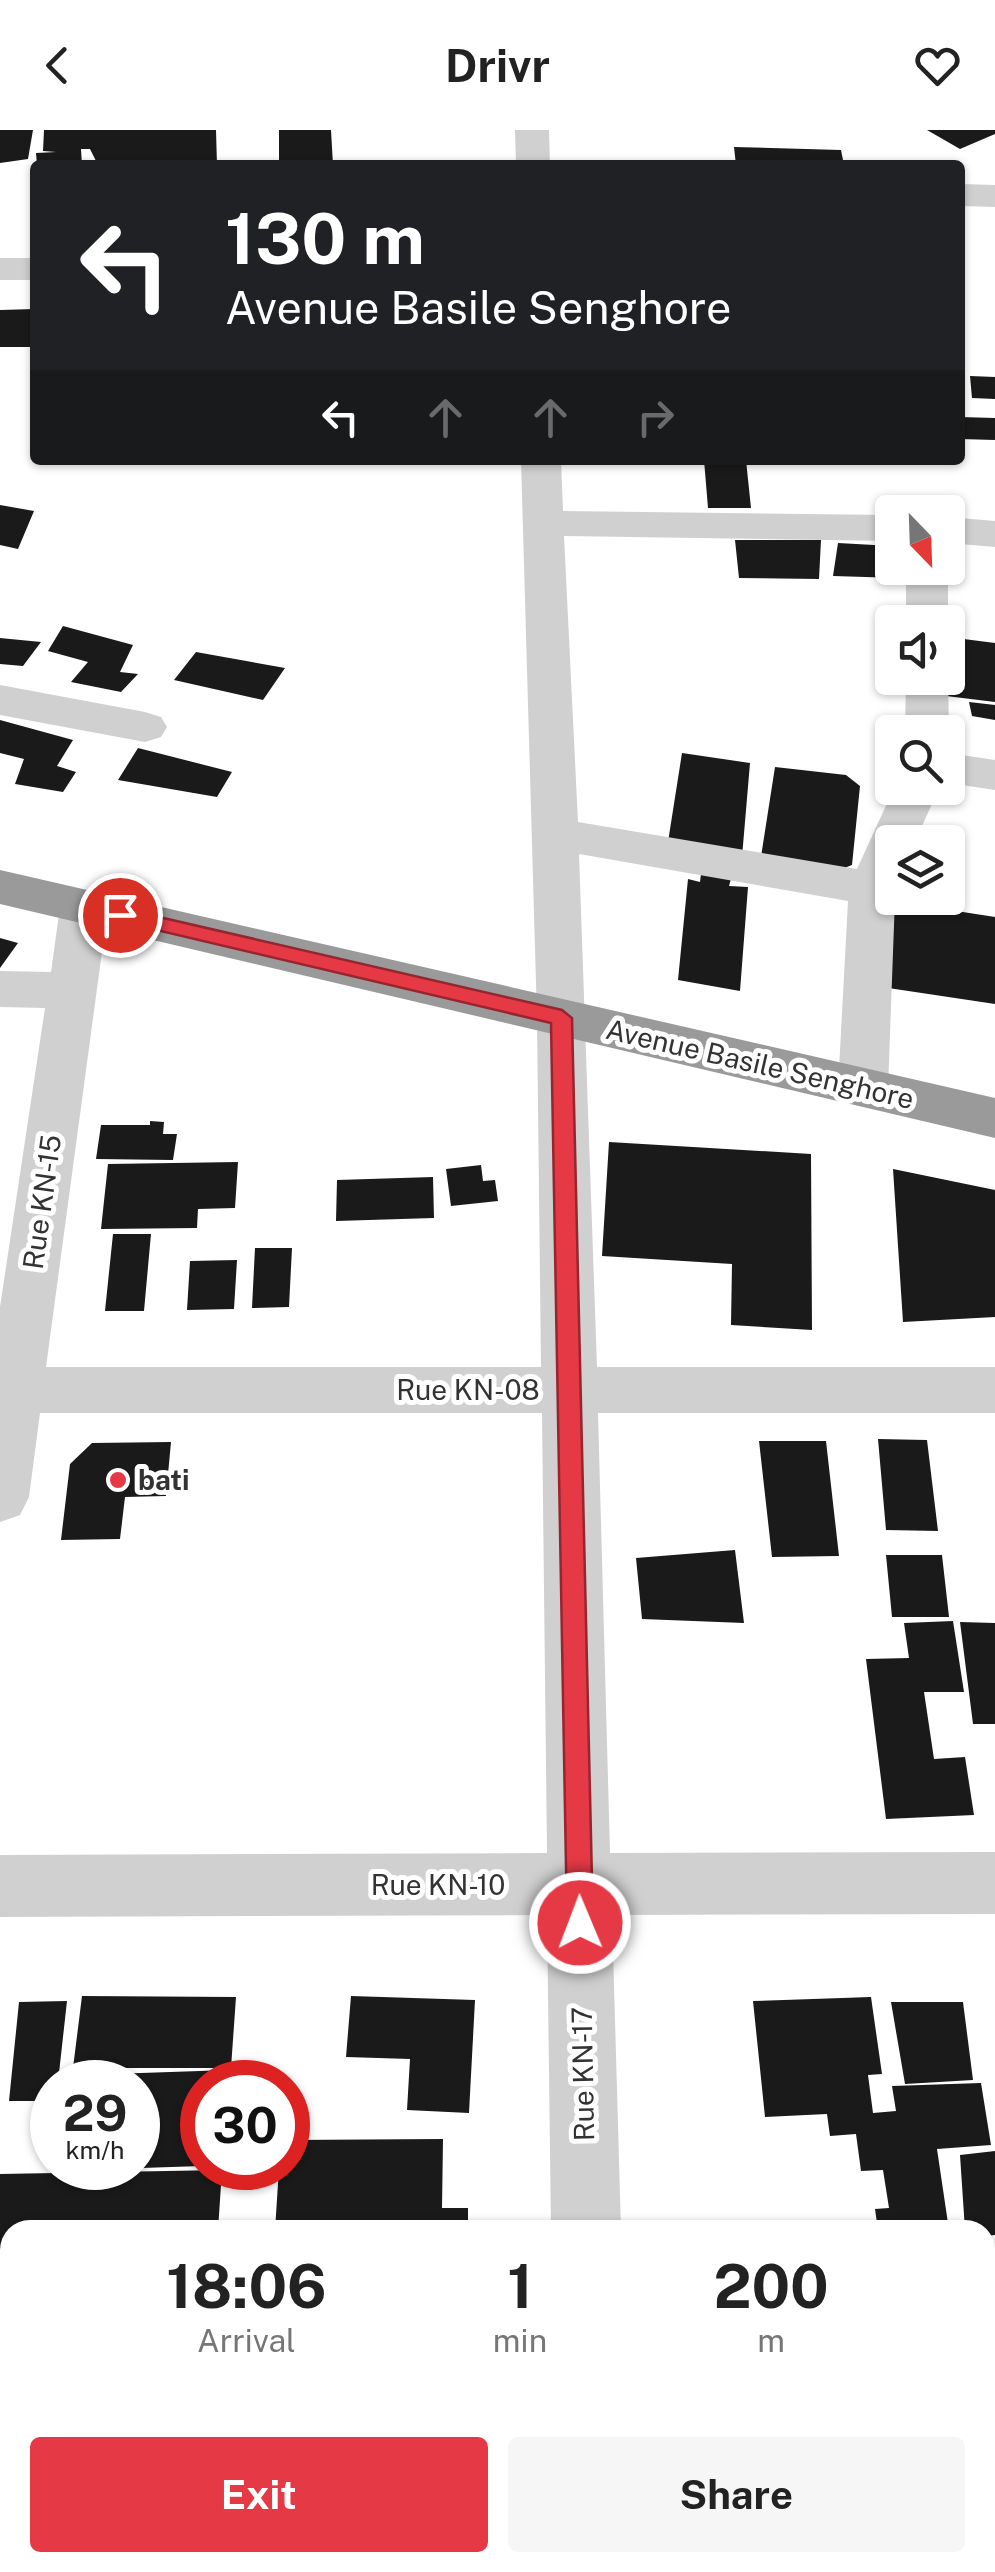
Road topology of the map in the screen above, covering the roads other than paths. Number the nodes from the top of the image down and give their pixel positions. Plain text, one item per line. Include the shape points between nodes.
1 (532, 130) edge
2 (532, 160) edge
3 (965, 195) edge
4 (995, 196) edge
5 (30, 268) edge
6 (0, 270) edge
7 (541, 465) edge
8 (544, 523) junction
9 (875, 528) edge
10 (965, 531) edge
11 (995, 534) edge
12 (0, 700) edge
13 (146, 727) dead end
14 (965, 771) edge
15 (995, 776) edge
16 (909, 805) edge
17 (554, 834) junction
18 (0, 887) edge
19 (872, 888) junction
20 (84, 907) junction
21 (0, 989) edge
22 (71, 990) junction
23 (562, 1018) junction
24 (863, 1088) junction
25 (995, 1118) edge
26 (8, 1390) edge
27 (568, 1390) junction
28 (995, 1390) edge
29 (0, 1496) edge
30 (995, 1883) edge
31 (579, 1884) junction
32 (0, 1886) edge
33 (586, 2220) edge

1 - 2 street
3 - 4 street
5 - 6 street
7 - 8 street, Rue KN-17
8 - 9 street
8 - 17 street, Rue KN-17
10 - 11 street
12 - 13 street
14 - 15 street
16 - 19 street
17 - 19 street
17 - 23 street, Rue KN-17
18 - 20 highway, Avenue Basile Senghore
19 - 24 street
20 - 22 street, Rue KN-15
20 - 23 highway, Avenue Basile Senghore
21 - 22 street
22 - 26 street, Rue KN-15
23 - 24 highway, Avenue Basile Senghore
23 - 27 street, Rue KN-17
24 - 25 highway, Avenue Basile Senghore
26 - 27 street, Rue KN-08
26 - 29 street, Rue KN-15
27 - 28 street, Rue KN-08
27 - 31 street, Rue KN-17
30 - 31 street, Rue KN-10
31 - 32 street, Rue KN-10
31 - 33 street, Rue KN-17

